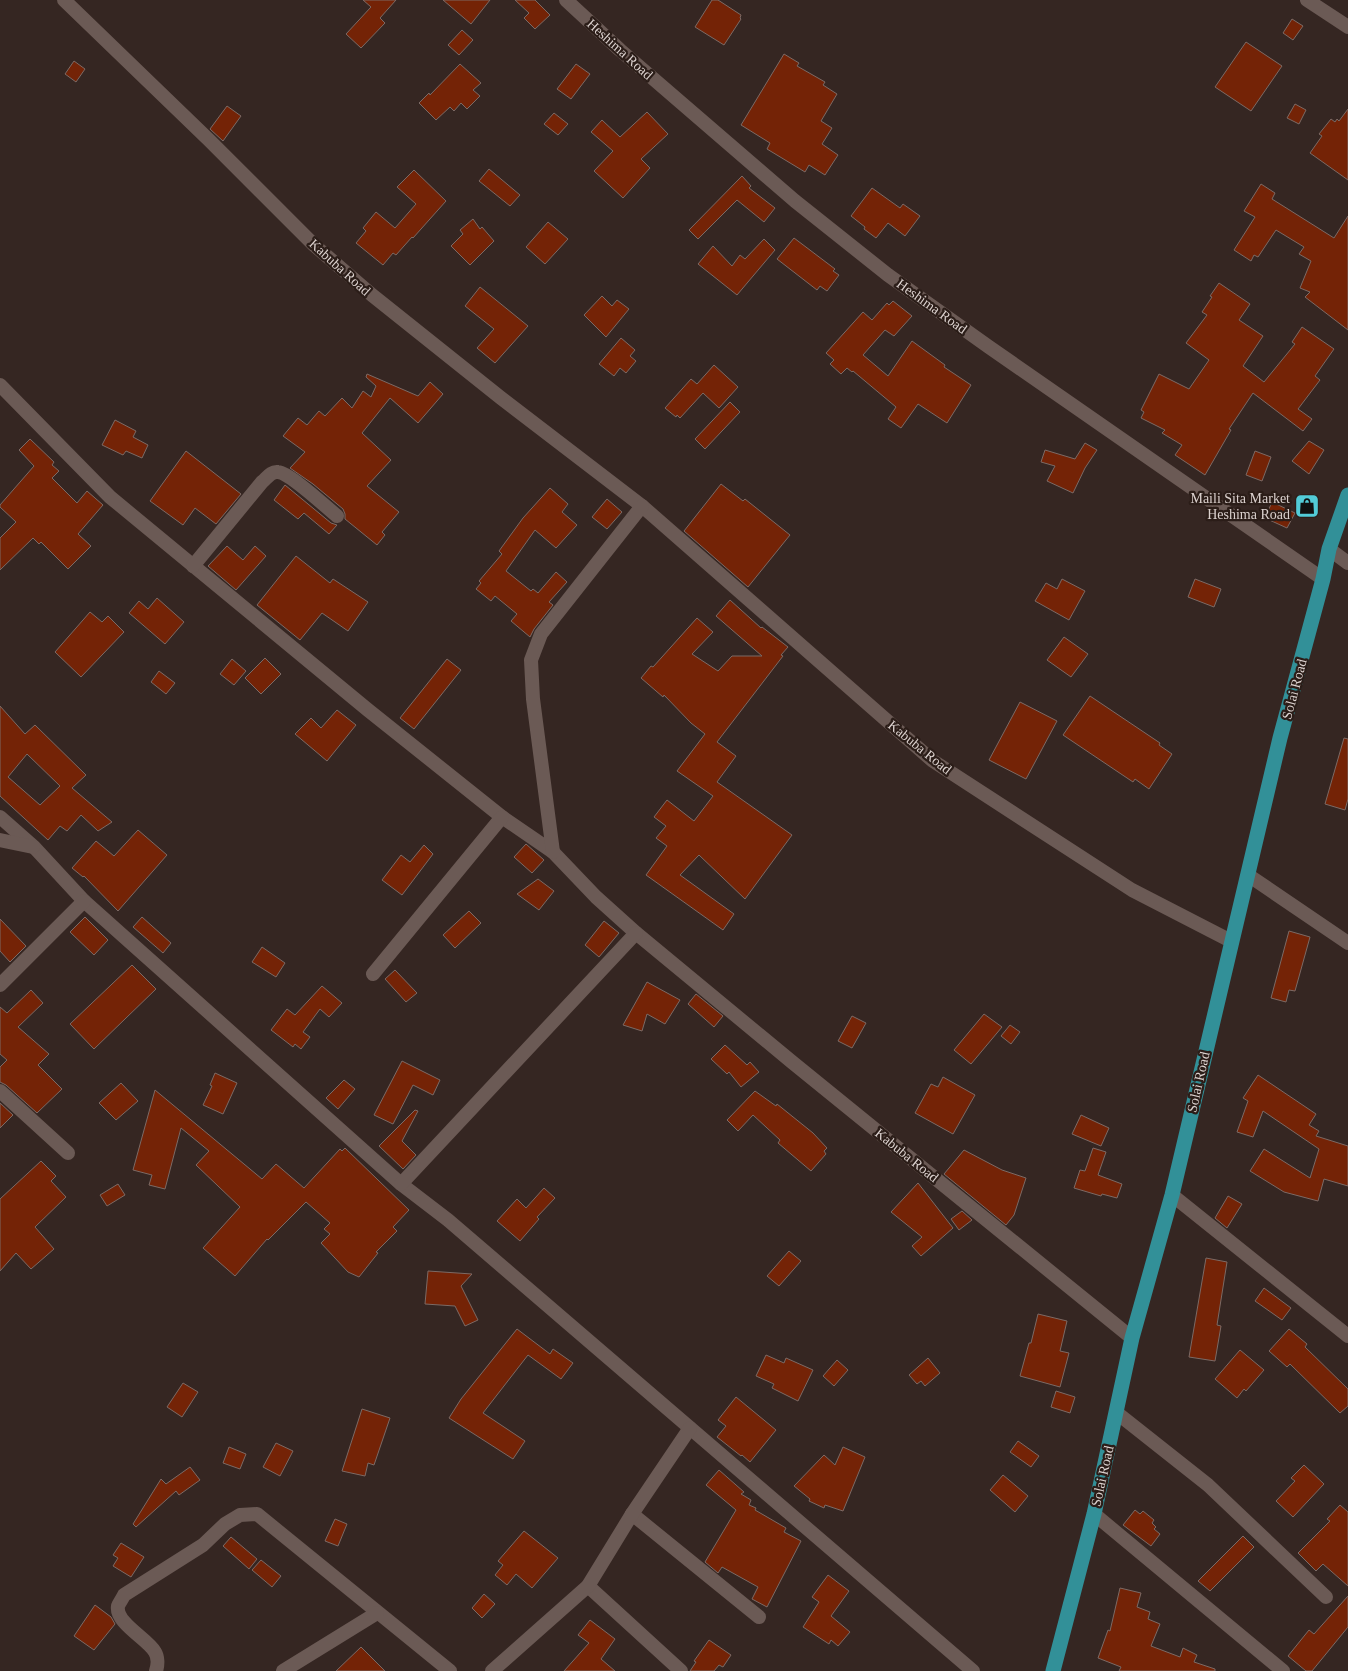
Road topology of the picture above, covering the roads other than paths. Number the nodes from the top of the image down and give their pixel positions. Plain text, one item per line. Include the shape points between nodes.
1 (64, 0) edge
2 (566, 0) edge
3 (1307, 0) edge
4 (1348, 27) edge
5 (0, 385) edge
6 (1348, 495) edge
7 (642, 506) junction
8 (337, 516) dead end
9 (1329, 549) junction
10 (1348, 562) edge
11 (193, 566) junction
12 (1323, 579) junction
13 (502, 816) junction
14 (0, 817) edge
15 (0, 840) edge
16 (34, 847) junction
17 (553, 852) junction
18 (1248, 875) junction
19 (84, 901) junction
20 (636, 933) junction
21 (1231, 941) junction
22 (1348, 943) edge
23 (373, 974) dead end
24 (0, 985) edge
25 (0, 1091) edge
26 (68, 1153) dead end
27 (401, 1184) junction
28 (1172, 1195) junction
29 (1348, 1336) edge
30 (1132, 1338) junction
31 (1117, 1413) junction
32 (690, 1428) junction
33 (632, 1514) junction
34 (1094, 1514) junction
35 (588, 1586) junction
36 (1326, 1598) dead end
37 (378, 1614) junction
38 (759, 1617) dead end
39 (156, 1671) edge
40 (283, 1671) edge
41 (450, 1671) edge
42 (492, 1671) edge
43 (681, 1671) edge
44 (973, 1671) edge
45 (1053, 1671) edge
46 (1283, 1671) edge

1 - 7 street, Kabuba Road via 314,245 372,296
2 - 12 street, Heshima Road via 795,201 888,275
3 - 4 street
5 - 11 street, Kabuba Road via 110,497
6 - 9 highway, Solai Road
7 - 17 street via 541,634 531,660
7 - 21 street, Kabuba Road via 933,760 1132,890
8 - 11 street via 288,477 272,473
9 - 10 street
9 - 12 highway, Solai Road
11 - 13 street, Kabuba Road
12 - 18 highway, Solai Road via 1280,738
13 - 17 street, Kabuba Road
13 - 23 street
14 - 16 street
15 - 16 street
16 - 19 street
17 - 20 street, Kabuba Road
18 - 21 highway, Solai Road
18 - 22 street
19 - 24 street
19 - 27 street
20 - 27 street
20 - 30 street, Kabuba Road
21 - 28 highway, Solai Road
25 - 26 street
27 - 32 street via 448,1220
28 - 29 street
28 - 30 highway, Solai Road
30 - 31 highway, Solai Road
31 - 34 highway, Solai Road
31 - 36 street via 1208,1485
32 - 33 street
32 - 44 street
33 - 35 street
33 - 38 street
34 - 45 highway, Solai Road
34 - 46 street
35 - 42 street
35 - 43 street
37 - 39 street via 257,1514 240,1515 203,1545 124,1595 118,1606 126,1623 156,1652
37 - 40 street
37 - 41 street

